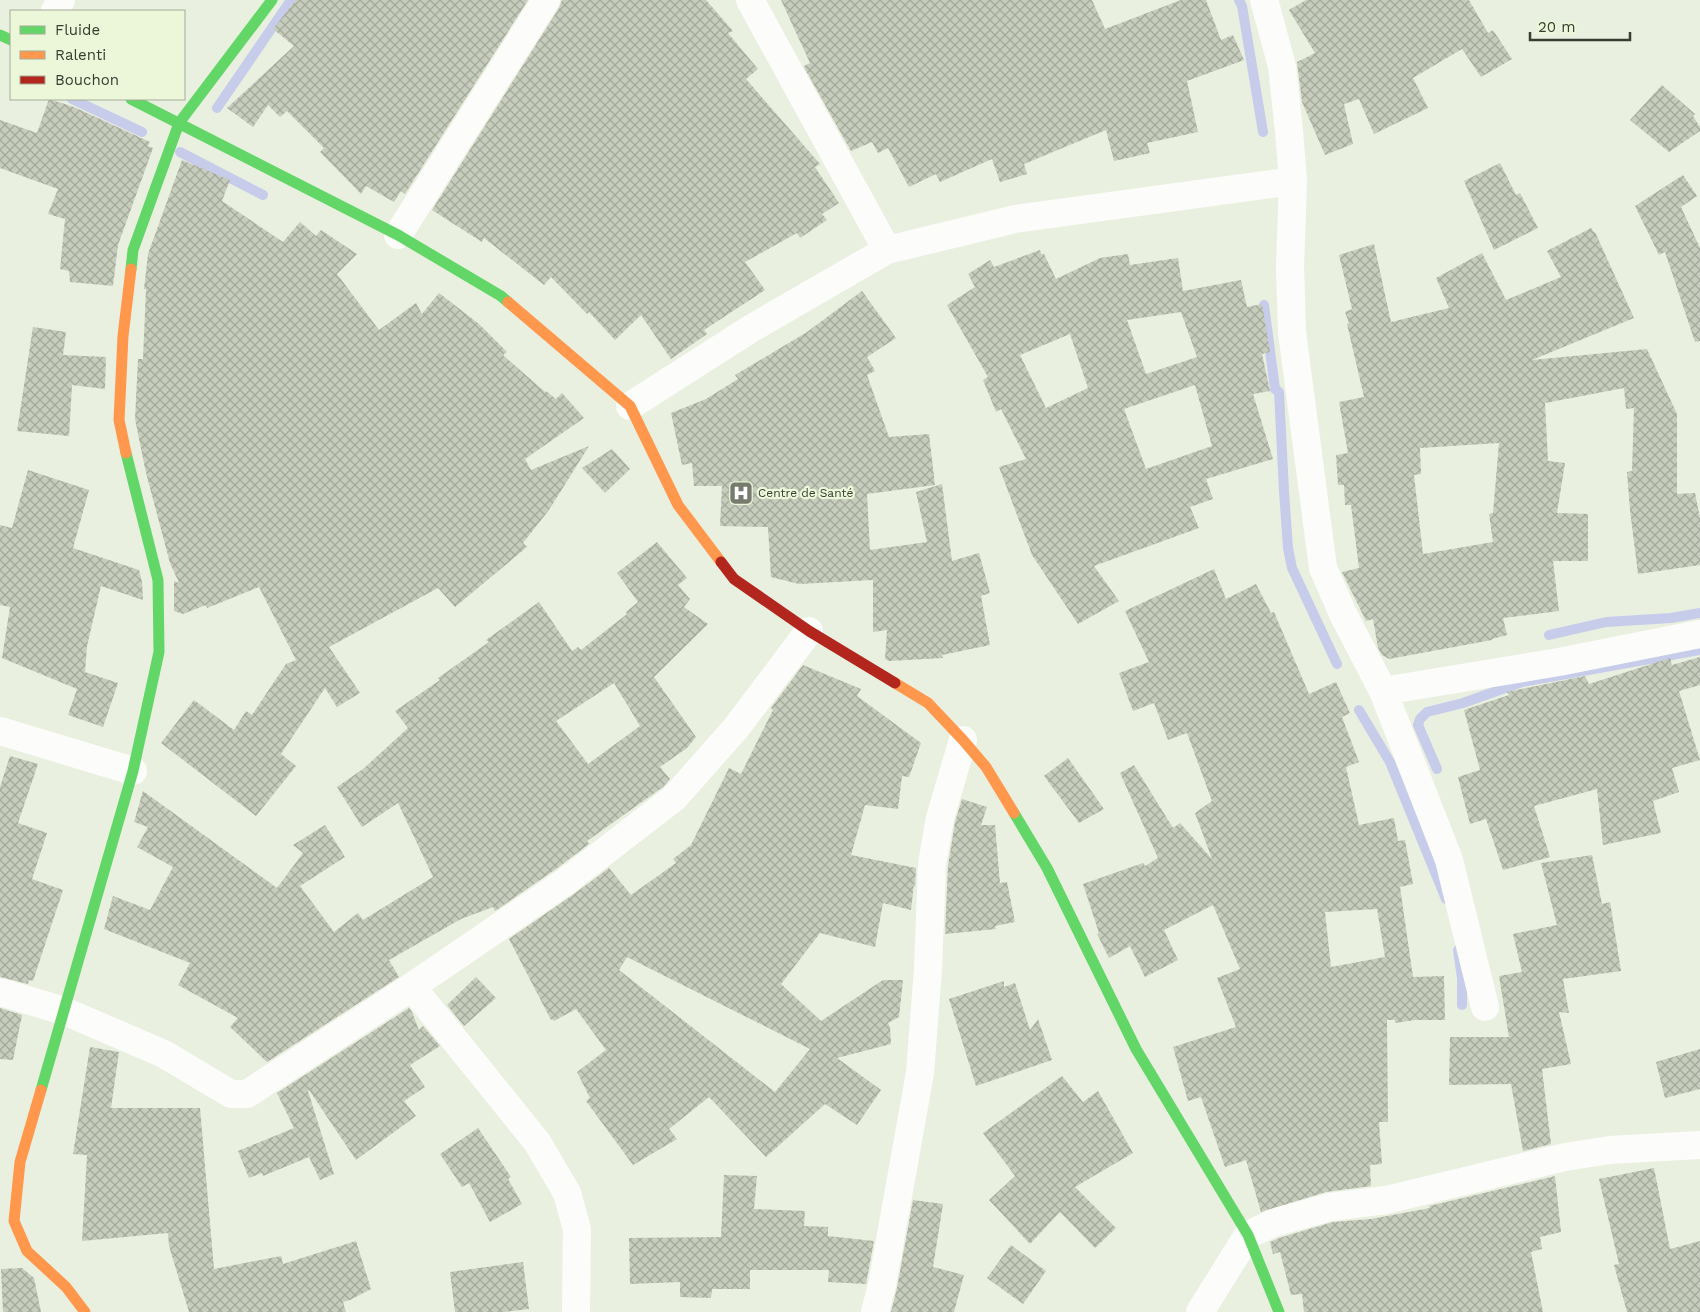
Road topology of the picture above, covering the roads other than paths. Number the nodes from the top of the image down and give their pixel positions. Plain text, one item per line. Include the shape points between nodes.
1 (272, 0) edge
2 (546, 0) edge
3 (750, 0) edge
4 (1264, 0) edge
5 (133, 100) edge
6 (179, 123) junction
7 (1293, 181) junction
8 (398, 235) junction
9 (887, 250) junction
10 (630, 406) junction
11 (809, 631) junction
12 (1700, 634) edge
13 (1382, 691) junction
14 (0, 731) edge
15 (963, 740) junction
16 (133, 771) junction
17 (412, 987) junction
18 (0, 992) edge
19 (1485, 1007) dead end
20 (64, 1011) junction
21 (1700, 1145) edge
22 (1248, 1234) junction
23 (85, 1312) edge
24 (576, 1312) edge
25 (875, 1312) edge
26 (1200, 1312) edge
27 (1279, 1312) edge

1 - 6 main road
2 - 8 street
3 - 9 street
4 - 7 street via 1282,66
5 - 6 main road
6 - 8 main road
6 - 16 main road via 133,250 123,336 119,420 158,580 159,652
7 - 9 street via 1015,219
7 - 13 street via 1292,332 1323,568
8 - 10 main road via 501,296
9 - 10 street via 752,328
10 - 11 main road via 678,505 734,579
11 - 15 main road via 928,703
11 - 17 street via 736,728 674,798 565,882
12 - 13 street via 1559,662
13 - 19 street via 1449,860
14 - 16 street
15 - 22 main road via 986,767 1047,868 1136,1048
15 - 25 street via 940,818 932,864 920,1073
16 - 20 main road
17 - 20 street via 247,1094 231,1094 164,1054
17 - 24 street via 537,1142 567,1193 577,1229
18 - 20 street
20 - 23 main road via 20,1162 14,1222 27,1251 66,1287
21 - 22 street via 1610,1150 1565,1157 1386,1200 1330,1207 1273,1223
22 - 26 street
22 - 27 main road

